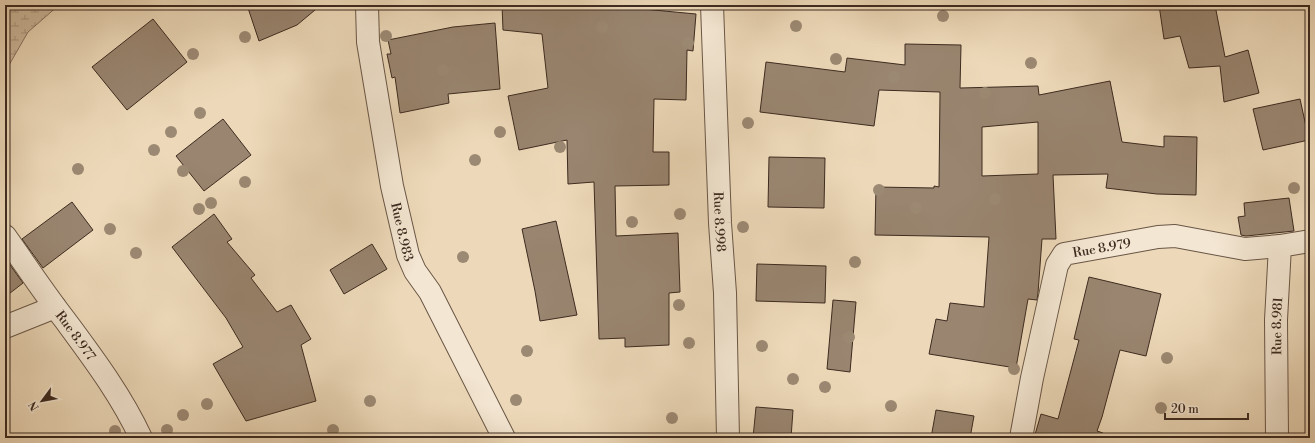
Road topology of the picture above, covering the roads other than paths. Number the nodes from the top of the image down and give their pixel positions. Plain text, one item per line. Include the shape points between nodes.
1 (367, 5) edge
2 (712, 5) edge
3 (5, 236) edge
4 (1310, 241) edge
5 (1280, 246) junction
6 (55, 307) junction
7 (5, 327) edge
8 (141, 438) edge
9 (504, 438) edge
10 (728, 438) edge
11 (1020, 438) edge
12 (1277, 438) edge

1 - 9 street, Rue 8.983 via 368,42 378,112 408,255 415,271 430,292
2 - 10 street, Rue 8.998 via 725,293
3 - 6 street, Rue 8.977
4 - 5 street
5 - 11 street, Rue 8.979 via 1244,249 1175,236 1064,254 1057,265
5 - 12 street, Rue 8.981 via 1276,320
6 - 7 street
6 - 8 street, Rue 8.977 via 112,384 132,417

